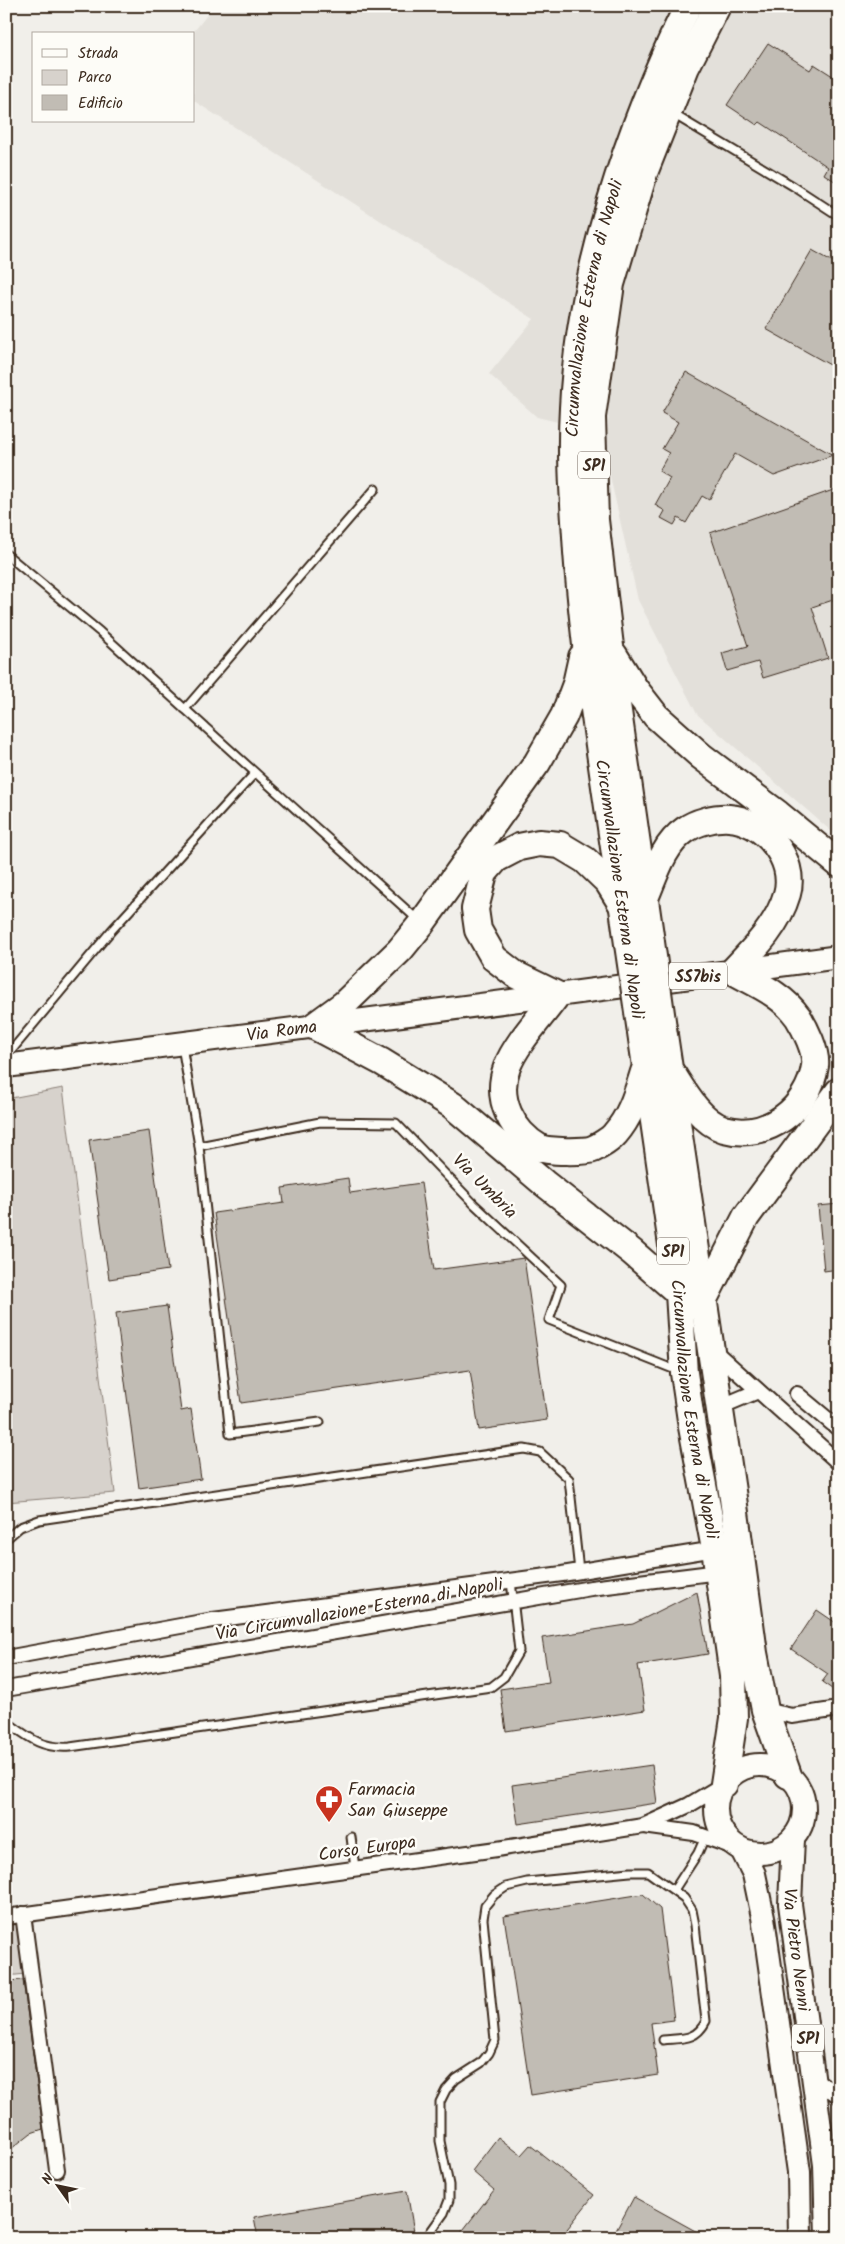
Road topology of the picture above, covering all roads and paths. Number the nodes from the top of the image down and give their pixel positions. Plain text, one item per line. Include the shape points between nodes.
1 (688, 6) edge
2 (717, 6) edge
3 (668, 112) junction
4 (839, 216) edge
5 (375, 489) dead end
6 (6, 554) edge
7 (585, 644) junction
8 (610, 650) junction
9 (185, 709) junction
10 (255, 773) junction
11 (839, 864) edge
12 (634, 902) junction
13 (422, 923) junction
14 (839, 957) edge
15 (733, 971) junction
16 (557, 995) junction
17 (314, 1026) junction
18 (182, 1043) junction
19 (6, 1057) edge
20 (6, 1066) edge
21 (658, 1068) junction
22 (839, 1091) edge
23 (199, 1146) junction
24 (679, 1292) junction
25 (704, 1299) junction
26 (711, 1349) junction
27 (684, 1373) junction
28 (758, 1391) junction
29 (797, 1394) dead end
30 (720, 1407) junction
31 (320, 1422) dead end
32 (839, 1429) edge
33 (839, 1463) edge
34 (6, 1538) edge
35 (717, 1560) junction
36 (579, 1571) junction
37 (511, 1581) junction
38 (514, 1601) junction
39 (6, 1658) edge
40 (6, 1689) edge
41 (765, 1710) junction
42 (839, 1710) edge
43 (6, 1720) edge
44 (788, 1775) junction
45 (724, 1784) junction
46 (643, 1826) junction
47 (351, 1837) dead end
48 (705, 1837) junction
49 (793, 1839) junction
50 (742, 1850) junction
51 (355, 1868) junction
52 (674, 1890) junction
53 (23, 1914) junction
54 (6, 1917) edge
55 (663, 2040) dead end
56 (814, 2078) junction
57 (839, 2096) edge
58 (57, 2170) dead end
59 (426, 2238) edge
60 (800, 2238) edge
61 (827, 2238) edge

1 - 7 highway, Circumvallazione Esterna di Napoli / SP1 via 651,90 612,199 578,350 572,484
2 - 3 highway, Circumvallazione Esterna di Napoli / SP1 via 686,67
3 - 4 lane
3 - 8 highway, Circumvallazione Esterna di Napoli / SP1 via 644,173 611,284 592,416 595,520
5 - 9 lane
6 - 9 lane via 100,632
7 - 12 highway, Circumvallazione Esterna di Napoli / SP1
7 - 13 highway via 576,684 564,716 536,763
8 - 11 highway via 656,716 701,756
8 - 12 highway, Circumvallazione Esterna di Napoli / SP1
9 - 10 lane
10 - 13 lane
10 - 19 lane via 111,931
12 - 15 highway via 668,846 685,830 704,821 729,818 767,835 781,853 789,872 788,892 767,934
12 - 16 highway via 585,860 560,845 539,843 519,847 496,859 484,874 475,909 478,930 494,958 516,975
12 - 21 highway, Circumvallazione Esterna di Napoli / SP1, bridge
13 - 17 highway via 400,950 344,1004
14 - 15 main road, SS7bis
15 - 16 main road, SS7bis
15 - 21 highway via 776,994 797,1016 809,1036 816,1064 807,1094 790,1115 771,1126 747,1132 723,1129 706,1119
16 - 17 main road, Via Roma
16 - 21 highway via 506,1067 502,1095 510,1120 542,1149 592,1150 615,1134
17 - 18 main road, Via Roma
17 - 24 highway via 382,1062 452,1105
18 - 20 main road, Via Roma
18 - 23 lane
21 - 24 highway, Circumvallazione Esterna di Napoli / SP1
21 - 25 highway, Circumvallazione Esterna di Napoli / SP1
22 - 25 highway via 746,1217
23 - 27 lane, Via Umbria via 320,1122 396,1123 474,1204 561,1285 549,1320
23 - 31 lane via 230,1434
24 - 27 highway, Circumvallazione Esterna di Napoli / SP1
25 - 26 highway, Circumvallazione Esterna di Napoli / SP1
26 - 28 street
26 - 30 highway, Circumvallazione Esterna di Napoli / SP1
27 - 35 highway, Circumvallazione Esterna di Napoli / SP1
28 - 30 street
28 - 33 street
29 - 32 street
30 - 41 highway, Circumvallazione Esterna di Napoli / SP1 via 754,1654
34 - 36 lane via 20,1527 39,1520 524,1449 540,1452 570,1479
35 - 36 street, Via Circumvallazione Esterna di Napoli
35 - 38 street, Via Circumvallazione Esterna di Napoli via 591,1588
35 - 45 highway, Circumvallazione Esterna di Napoli / SP1 via 733,1676 734,1718
36 - 37 street, Via Circumvallazione Esterna di Napoli
37 - 38 lane
37 - 39 street, Via Circumvallazione Esterna di Napoli via 213,1620
38 - 40 street, Via Circumvallazione Esterna di Napoli
38 - 43 lane via 519,1651 504,1677 491,1687 70,1747 53,1748 36,1741
41 - 42 street via 792,1716
41 - 44 highway, Circumvallazione Esterna di Napoli / SP1
44 - 45 main road via 761,1765 734,1773
44 - 49 main road via 798,1785 803,1799 801,1827
45 - 46 street, Corso Europa via 689,1805
45 - 50 main road via 718,1795 717,1821 722,1833
46 - 48 street
46 - 51 street, Corso Europa
47 - 51 lane
48 - 50 street
48 - 52 lane
49 - 50 main road via 769,1853
49 - 56 main road, Via Pietro Nenni / SP1 via 790,1904
50 - 60 main road, Via Pietro Nenni / SP1 via 754,1874 762,1917 799,2172
51 - 53 street, Corso Europa
52 - 55 lane via 692,1910 706,2021 702,2030 692,2038
52 - 59 lane via 648,1872 630,1872 527,1882 506,1887 485,1906 482,1919 495,2040 481,2063 456,2079 440,2102 440,2141 449,2200
53 - 54 street, Corso Europa
53 - 58 street
56 - 57 street
56 - 61 main road, Via Pietro Nenni / SP1 via 825,2165

